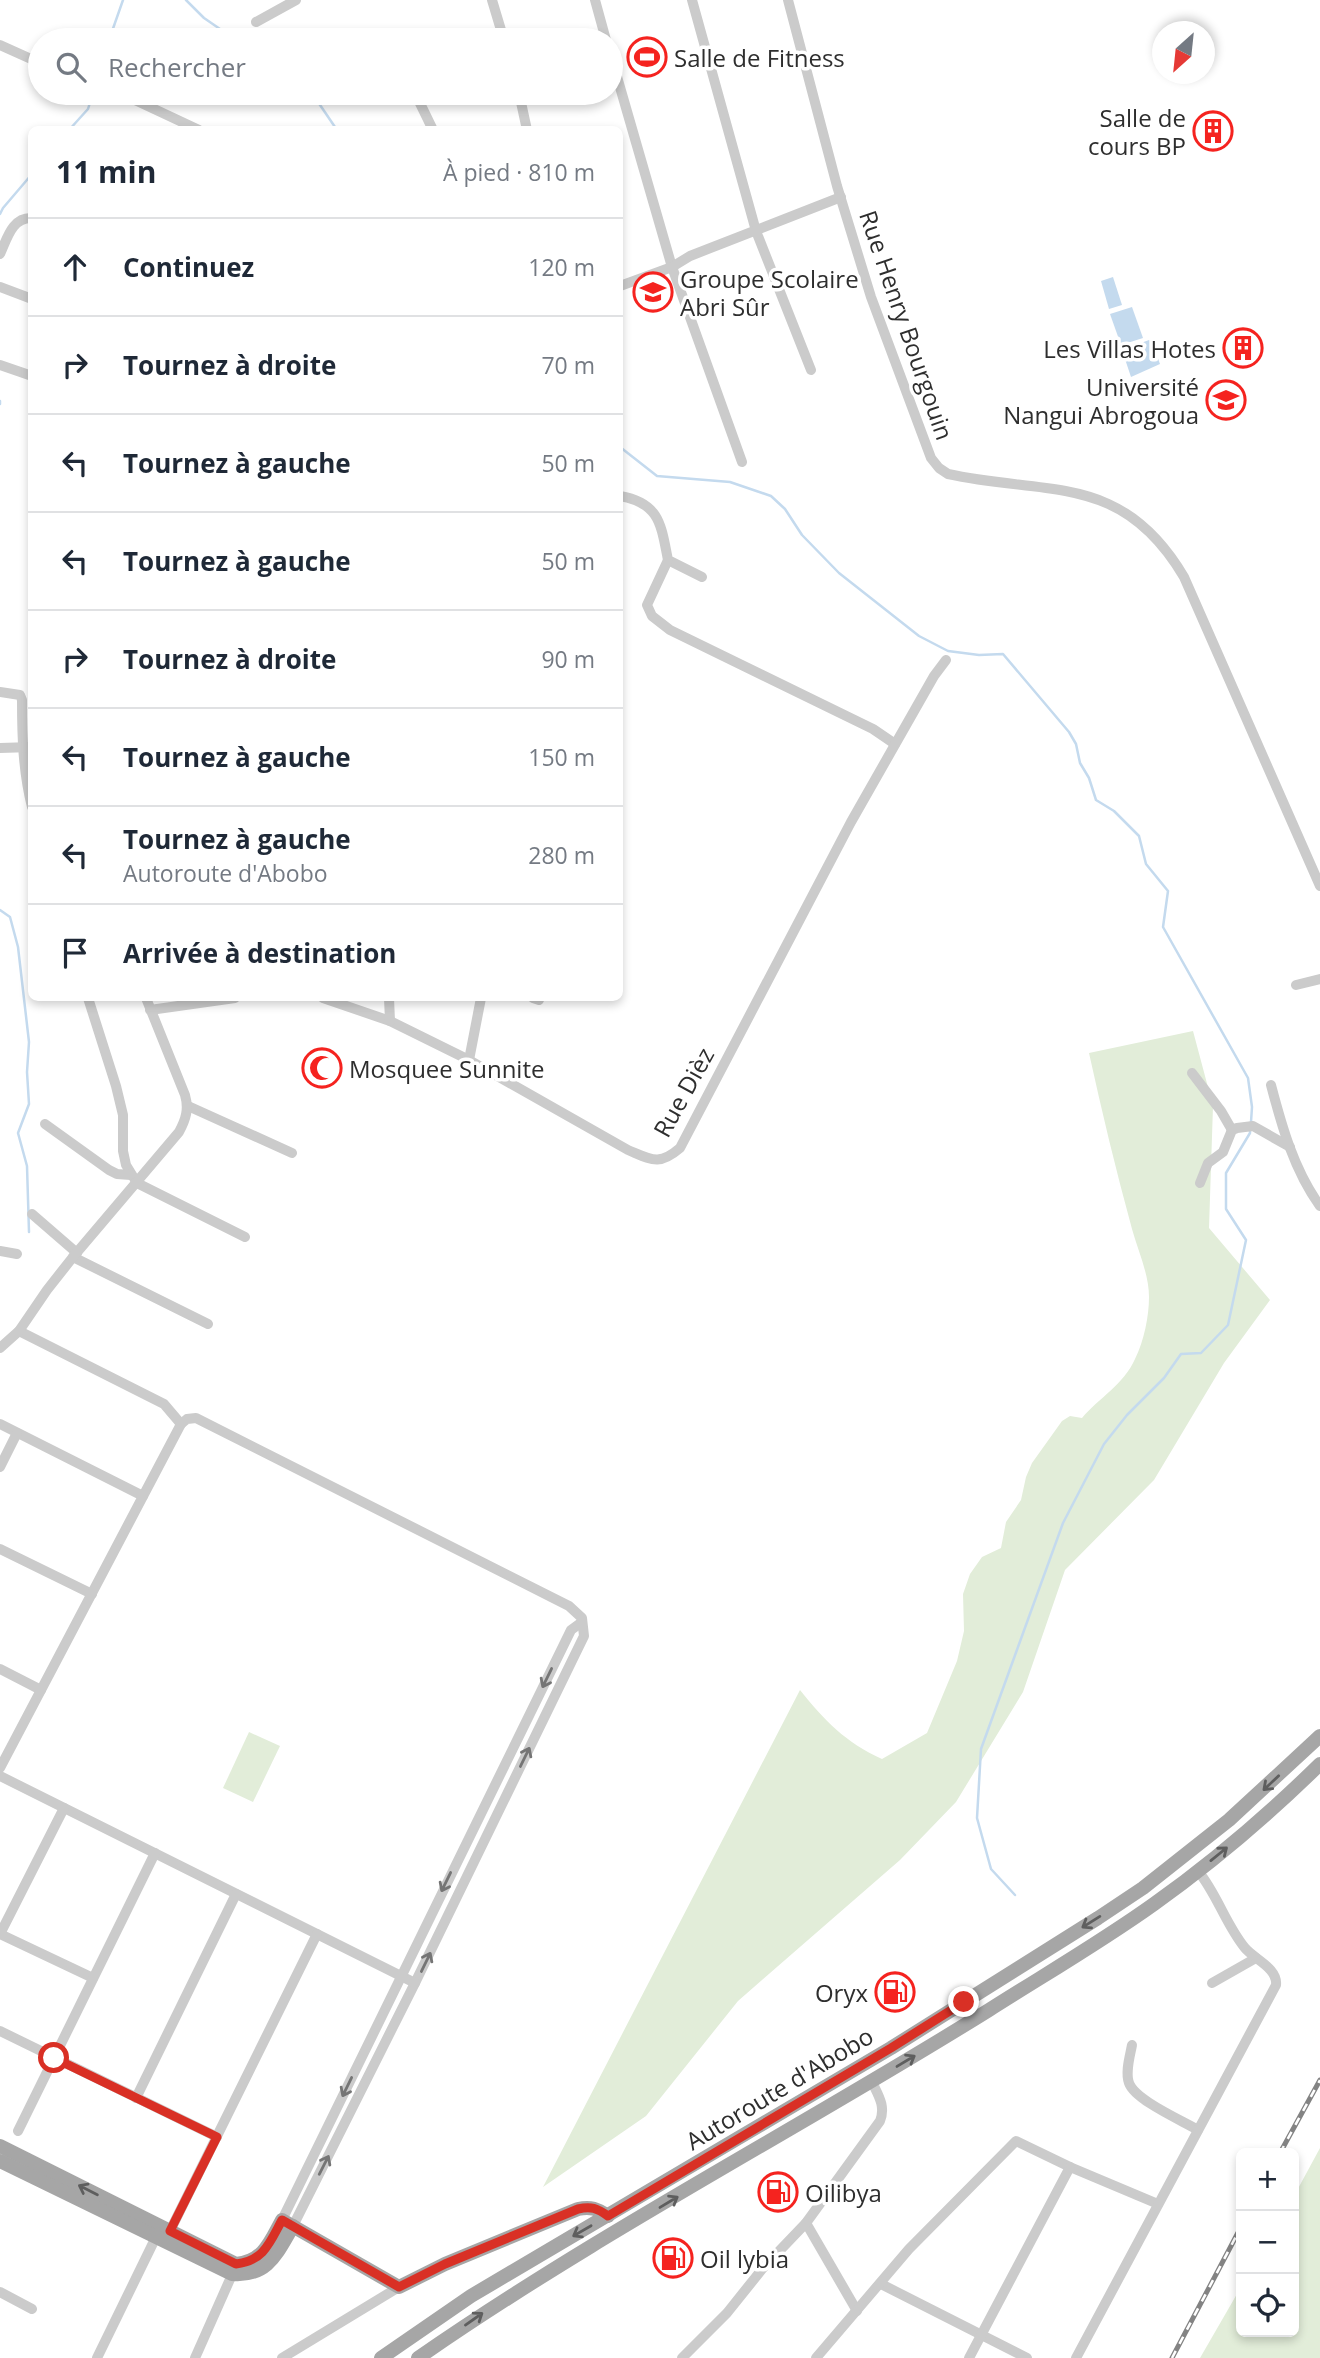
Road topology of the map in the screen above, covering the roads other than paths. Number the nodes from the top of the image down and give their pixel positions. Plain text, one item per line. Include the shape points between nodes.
1 (296, 0) edge
2 (492, 0) edge
3 (607, 0) edge
4 (692, 0) edge
5 (788, 0) edge
6 (595, 2) edge
7 (256, 22) dead end
8 (500, 28) edge
9 (603, 28) edge
10 (0, 45) edge
11 (28, 58) edge
12 (623, 98) edge
13 (146, 105) edge
14 (421, 105) edge
15 (522, 105) edge
16 (190, 126) edge
17 (431, 126) edge
18 (526, 126) edge
19 (841, 197) junction
20 (28, 218) edge
21 (756, 230) junction
22 (0, 254) edge
23 (672, 267) junction
24 (623, 285) edge
25 (0, 287) edge
26 (28, 298) edge
27 (0, 365) edge
28 (811, 370) dead end
29 (28, 375) edge
30 (743, 461) dead end
31 (623, 497) edge
32 (668, 560) junction
33 (702, 577) dead end
34 (946, 660) dead end
35 (0, 692) edge
36 (895, 744) junction
37 (0, 748) edge
38 (27, 748) edge
39 (28, 792) edge
40 (1320, 886) edge
41 (1320, 979) edge
42 (1296, 985) dead end
43 (89, 1001) edge
44 (147, 1001) edge
45 (204, 1001) edge
46 (332, 1001) edge
47 (389, 1001) edge
48 (480, 1001) edge
49 (150, 1010) junction
50 (390, 1021) junction
51 (469, 1060) junction
52 (1192, 1073) dead end
53 (1271, 1085) dead end
54 (188, 1106) junction
55 (45, 1124) dead end
56 (1234, 1129) junction
57 (1290, 1147) junction
58 (292, 1153) dead end
59 (134, 1179) junction
60 (1200, 1183) dead end
61 (1320, 1206) edge
62 (32, 1214) dead end
63 (245, 1237) dead end
64 (0, 1251) edge
65 (17, 1254) dead end
66 (75, 1255) junction
67 (208, 1324) dead end
68 (19, 1331) junction
69 (0, 1348) edge
70 (0, 1424) edge
71 (181, 1424) junction
72 (17, 1433) junction
73 (0, 1467) edge
74 (143, 1496) junction
75 (0, 1549) edge
76 (92, 1594) junction
77 (582, 1622) junction
78 (0, 1669) edge
79 (41, 1690) junction
80 (1320, 1736) edge
81 (1320, 1764) edge
82 (0, 1768) edge
83 (0, 1776) edge
84 (64, 1808) junction
85 (155, 1853) junction
86 (1198, 1871) junction
87 (236, 1894) junction
88 (317, 1934) junction
89 (1256, 1958) junction
90 (401, 1975) junction
91 (93, 1978) junction
92 (415, 1983) junction
93 (1212, 1983) dead end
94 (0, 2031) edge
95 (1132, 2045) dead end
96 (54, 2058) junction
97 (872, 2082) junction
98 (136, 2098) junction
99 (1198, 2130) junction
100 (18, 2131) dead end
101 (217, 2137) junction
102 (0, 2146) edge
103 (0, 2161) edge
104 (1070, 2167) junction
105 (1158, 2204) junction
106 (608, 2216) junction
107 (288, 2223) junction
108 (806, 2223) junction
109 (163, 2234) junction
110 (234, 2269) junction
111 (881, 2284) junction
112 (399, 2287) junction
113 (0, 2292) edge
114 (32, 2309) dead end
115 (857, 2311) junction
116 (980, 2335) junction
117 (97, 2358) edge
118 (195, 2358) edge
119 (282, 2358) edge
120 (381, 2358) edge
121 (418, 2358) edge
122 (682, 2358) edge
123 (816, 2358) edge
124 (968, 2358) edge
125 (1027, 2358) edge
126 (1076, 2358) edge

1 - 7 street
2 - 8 street
3 - 6 street
4 - 21 street
5 - 19 street, Rue Henry Bourgouin
6 - 9 street
10 - 11 street
12 - 23 street
13 - 16 street
14 - 17 street
15 - 18 street
19 - 21 street
19 - 40 street, Rue Henry Bourgouin via 871,297 931,458 948,474 1095,498 1125,511 1164,546 1184,577
20 - 22 street via 14,224
21 - 23 street
21 - 28 street
23 - 24 street
23 - 30 street
25 - 26 street
27 - 29 street
31 - 32 street via 657,515
32 - 33 street
32 - 36 street via 647,605 652,616 670,630
34 - 36 street
35 - 38 street via 20,695
36 - 51 street, Rue Dièz via 680,1148 667,1159 652,1160 628,1150
37 - 38 street
38 - 39 street via 24,776
41 - 42 street
43 - 59 street via 117,1086 123,1151
44 - 49 street
45 - 49 street
46 - 50 street, Rue Dièz
47 - 50 street
48 - 51 street
49 - 54 street
50 - 51 street, Rue Dièz
52 - 56 street
53 - 57 street
54 - 58 street
54 - 59 street via 179,1132
55 - 59 street via 109,1170
56 - 57 street via 1254,1126
56 - 60 street via 1223,1152 1208,1163
57 - 61 street
59 - 63 street
59 - 66 street
62 - 66 street
64 - 65 street
66 - 67 street
66 - 68 street
68 - 69 street
68 - 71 street via 164,1404
70 - 72 street
71 - 74 street
71 - 77 street via 196,1418 569,1605
72 - 73 street
72 - 74 street
74 - 76 street
75 - 76 street
76 - 79 street
77 -> 90 street via 571,1630
92 -> 77 street via 584,1636
78 - 79 street
79 - 82 street
80 -> 106 main road, Autoroute d'Abobo via 1229,1820 1143,1888 891,2048
86 -> 81 main road
83 - 84 street
84 - 85 street
84 - 91 street via 0,1934
85 - 87 street
85 - 91 street
86 - 89 street via 1244,1947
97 -> 86 main road via 1107,1936
87 - 88 street
87 - 98 street
88 - 90 street
88 - 101 street
89 - 93 street
89 - 99 street via 1273,1972 1276,1984
90 - 92 street
90 -> 107 street
91 - 96 street
107 -> 92 street
94 - 96 street
95 - 99 street via 1128,2081 1135,2094
96 - 98 street
96 - 100 street
97 - 108 street via 882,2104 880,2121
121 -> 97 main road via 501,2301
98 - 101 street
99 - 105 street
101 - 109 street
109 -> 102 main road
103 - 109 main road
104 - 105 street
104 - 111 street via 1016,2141 909,2249
104 - 116 street
105 - 126 street
106 - 112 main road via 598,2209 578,2209
106 -> 120 main road, Autoroute d'Abobo via 471,2296
107 - 110 main road via 271,2261 258,2272 245,2275
107 - 112 main road
108 - 115 street
108 - 122 street
109 - 110 main road
109 - 117 street
110 - 118 street
111 - 115 street
111 - 116 street
112 - 119 street
113 - 114 street
115 - 123 street
116 - 124 street
116 - 125 street

